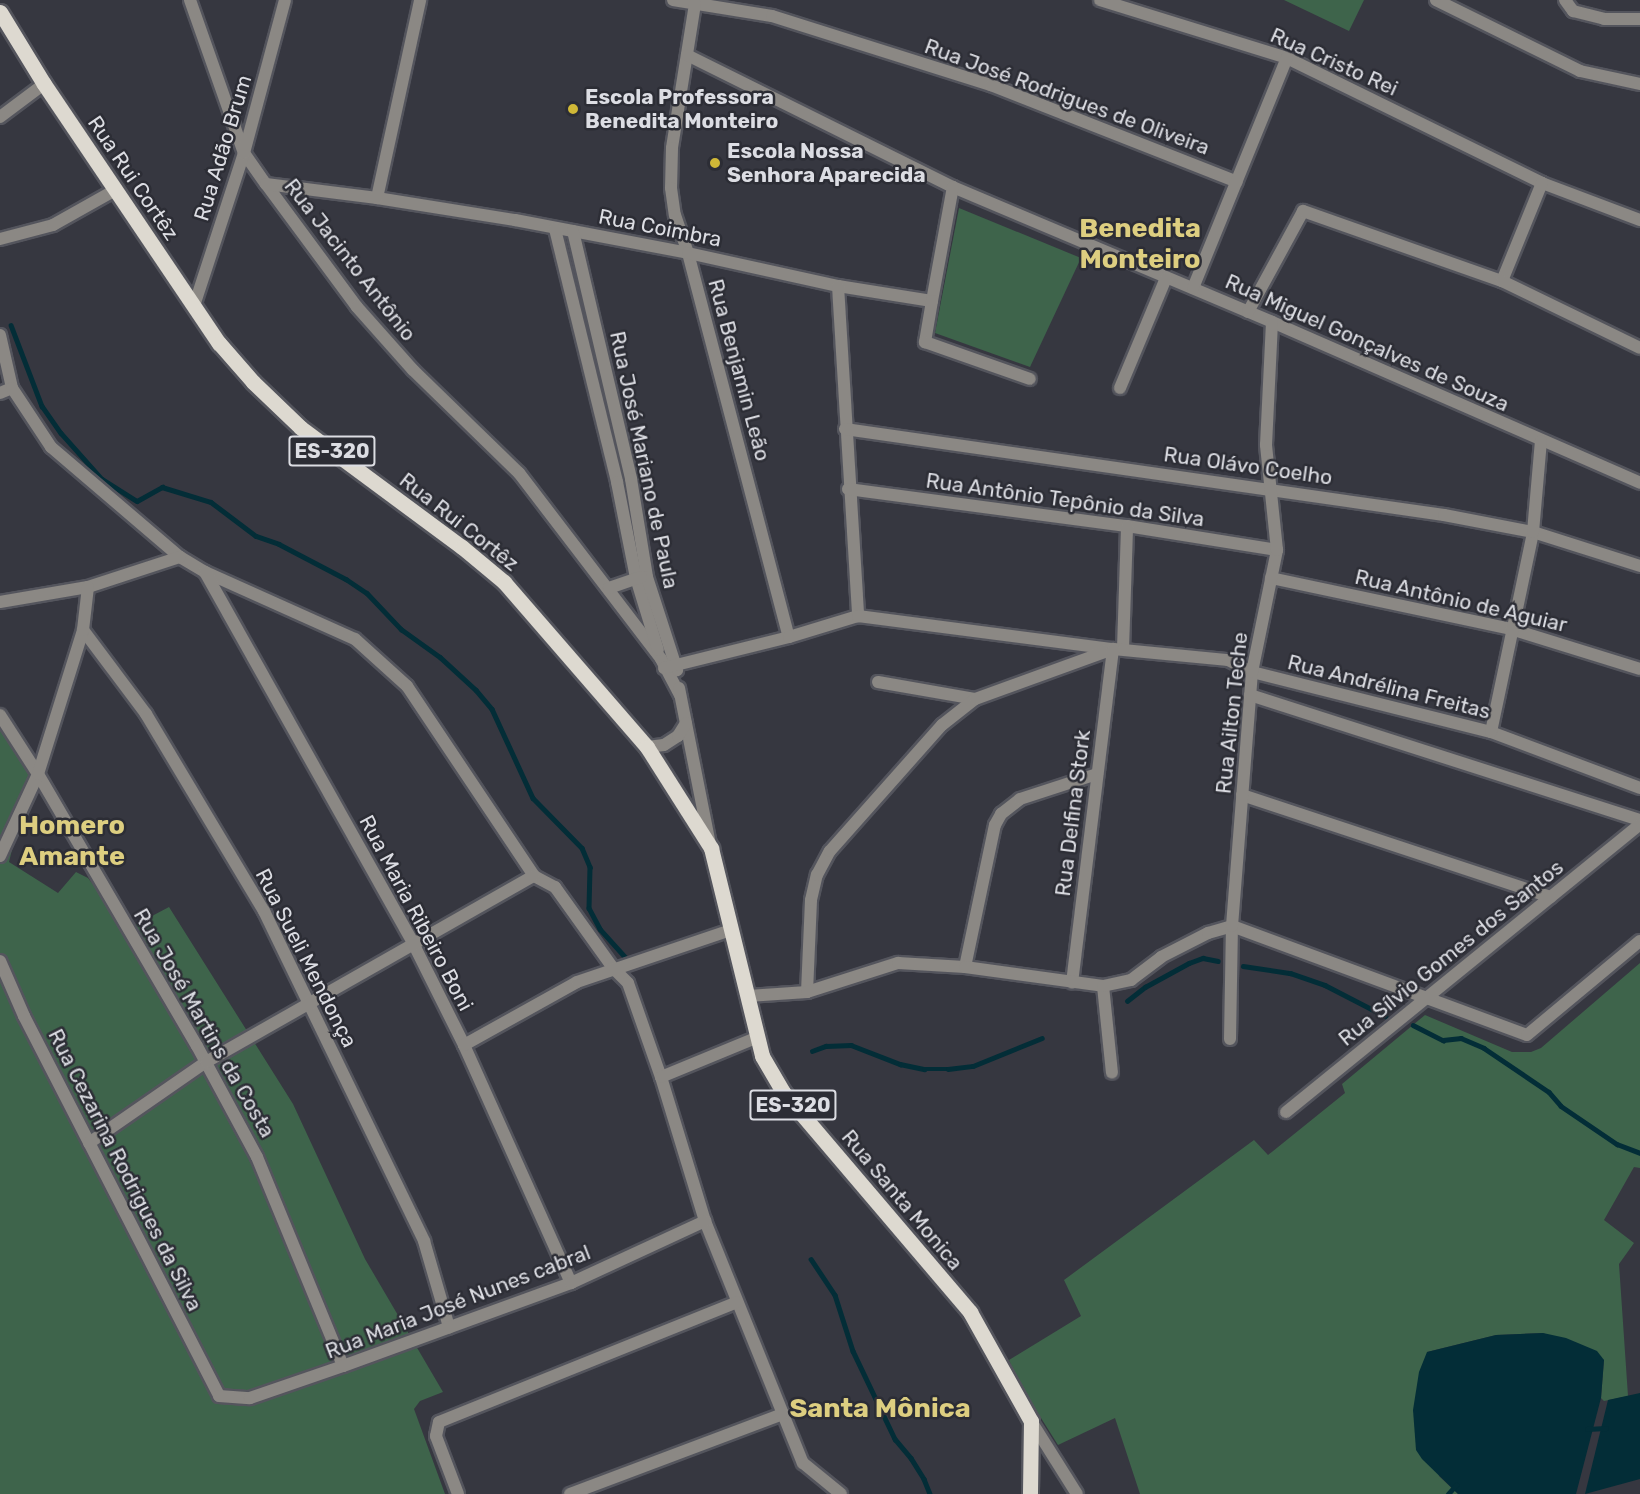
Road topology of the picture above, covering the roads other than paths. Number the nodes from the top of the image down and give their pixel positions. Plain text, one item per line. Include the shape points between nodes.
1 (190, 0) edge
2 (285, 0) edge
3 (420, 0) edge
4 (673, 0) edge
5 (1100, 0) edge
6 (1436, 0) edge
7 (1565, 0) edge
8 (696, 4) junction
9 (0, 12) edge
10 (1640, 19) edge
11 (687, 55) junction
12 (1287, 58) junction
13 (44, 84) junction
14 (1640, 84) edge
15 (0, 117) edge
16 (244, 153) junction
17 (1237, 182) junction
18 (1542, 183) junction
19 (266, 184) junction
20 (953, 187) junction
21 (117, 189) junction
22 (376, 198) junction
23 (1640, 220) edge
24 (555, 229) junction
25 (573, 231) junction
26 (0, 239) edge
27 (688, 253) junction
28 (1166, 278) junction
29 (1502, 281) junction
30 (838, 286) junction
31 (1193, 288) junction
32 (932, 301) junction
33 (194, 306) junction
34 (1248, 312) junction
35 (1272, 322) junction
36 (597, 333) junction
37 (0, 335) edge
38 (582, 337) junction
39 (1640, 348) edge
40 (1030, 379) dead end
41 (609, 386) junction
42 (1120, 388) dead end
43 (595, 390) junction
44 (6, 391) edge
45 (845, 429) junction
46 (622, 439) junction
47 (1541, 441) junction
48 (608, 443) junction
49 (631, 479) junction
50 (617, 482) junction
51 (1640, 483) edge
52 (848, 489) junction
53 (1271, 489) junction
54 (1127, 526) junction
55 (1533, 532) junction
56 (1277, 550) junction
57 (180, 557) junction
58 (1640, 566) edge
59 (205, 572) junction
60 (641, 577) junction
61 (1271, 578) junction
62 (88, 587) junction
63 (609, 588) junction
64 (0, 602) edge
65 (858, 616) junction
66 (1511, 629) junction
67 (83, 630) junction
68 (789, 637) junction
69 (1118, 649) junction
70 (667, 664) junction
71 (1640, 669) edge
72 (1252, 672) junction
73 (878, 682) dead end
74 (680, 695) joint
75 (1250, 695) junction
76 (975, 699) junction
77 (0, 715) edge
78 (686, 723) junction
79 (1491, 732) junction
80 (647, 747) junction
81 (38, 774) junction
82 (1097, 774) junction
83 (1640, 788) edge
84 (1242, 795) junction
85 (1640, 822) edge
86 (711, 848) junction
87 (0, 856) edge
88 (534, 876) junction
89 (1551, 897) junction
90 (1232, 926) junction
91 (731, 930) junction
92 (1640, 941) edge
93 (414, 945) junction
94 (0, 961) edge
95 (965, 967) junction
96 (613, 968) junction
97 (1072, 982) junction
98 (1103, 986) junction
99 (807, 992) junction
100 (748, 996) junction
101 (1426, 998) junction
102 (310, 1005) junction
103 (758, 1037) junction
104 (1230, 1039) dead end
105 (464, 1045) junction
106 (206, 1062) junction
107 (1112, 1073) dead end
108 (661, 1077) junction
109 (1286, 1112) dead end
110 (89, 1143) junction
111 (705, 1221) junction
112 (571, 1283) junction
113 (738, 1302) junction
114 (449, 1327) junction
115 (343, 1366) junction
116 (219, 1396) joint
117 (783, 1414) junction
118 (1031, 1421) junction
119 (458, 1494) edge
120 (570, 1494) edge
121 (841, 1494) edge
122 (1030, 1494) edge
123 (1077, 1494) edge

1 - 16 street, Rua Jacinto Antônio
2 - 16 street, Rua Adão Brum
3 - 22 street
4 - 8 street, Rua José Rodrigues de Oliveira
5 - 12 street, Rua Cristo Rei
6 - 14 street via 1580,71
7 - 10 street via 1573,11
8 - 11 street, Rua Benjamin Leão
8 - 17 street, Rua José Rodrigues de Oliveira via 772,16 992,85
9 - 13 main road, Rua Rui Cortêz / ES-320
11 - 20 street, Rua Miguel Gonçalves de Souza
11 - 27 street, Rua Benjamin Leão via 672,148 671,188
12 - 17 street
12 - 18 street, Rua Cristo Rei
13 - 15 street
13 - 21 main road, Rua Rui Cortêz / ES-320
16 - 19 street, Rua Jacinto Antônio
16 - 33 street, Rua Adão Brum
17 - 31 street
18 - 23 street, Rua Cristo Rei
18 - 29 street
19 - 22 street, Rua Coimbra
19 - 63 street, Rua Jacinto Antônio via 357,307 413,370 519,473
20 - 28 street, Rua Miguel Gonçalves de Souza
20 - 32 street
21 - 26 street via 53,225
21 - 33 main road, Rua Rui Cortêz / ES-320
22 - 24 street, Rua Coimbra
24 - 25 street, Rua Coimbra
24 - 38 street, Rua José Mariano de Paula
25 - 27 street, Rua Coimbra
25 - 36 street, Rua José Mariano de Paula
27 - 30 street, Rua Coimbra
27 - 68 street, Rua Benjamin Leão
28 - 31 street, Rua Miguel Gonçalves de Souza
28 - 42 street
29 - 34 street via 1303,211
29 - 39 street
30 - 32 street, Rua Coimbra
30 - 45 street
31 - 34 street, Rua Miguel Gonçalves de Souza
32 - 40 street via 925,342
33 - 80 main road, Rua Rui Cortêz / ES-320 via 253,382 301,428 504,582
34 - 35 street, Rua Miguel Gonçalves de Souza
35 - 47 street, Rua Miguel Gonçalves de Souza
35 - 53 street, Rua Ailton Teche via 1266,445
36 - 38 street
36 - 41 street, Rua José Mariano de Paula
37 - 44 street
38 - 43 street, Rua José Mariano de Paula
41 - 43 street
41 - 46 street, Rua José Mariano de Paula
43 - 48 street, Rua José Mariano de Paula
44 - 57 street via 51,447
45 - 52 street
45 - 53 street, Rua Olávo Coelho
46 - 48 street
46 - 49 street, Rua José Mariano de Paula
47 - 51 street, Rua Miguel Gonçalves de Souza
47 - 55 street
48 - 50 street, Rua José Mariano de Paula
49 - 50 street
49 - 60 street, Rua José Mariano de Paula
50 - 60 street, Rua José Mariano de Paula
52 - 54 street, Rua Antônio Tepônio da Silva
52 - 65 street
53 - 55 street, Rua Olávo Coelho
53 - 56 street, Rua Ailton Teche
54 - 56 street, Rua Antônio Tepônio da Silva
54 - 69 street
55 - 58 street, Rua Olávo Coelho
55 - 66 street
56 - 61 street, Rua Ailton Teche
57 - 59 street
57 - 62 street
59 - 88 street via 355,639 407,686
59 - 93 street, Rua Maria Ribeiro Boni
60 - 63 street
60 - 70 street, Rua José Mariano de Paula
61 - 66 street, Rua Antônio de Aguiar
61 - 72 street, Rua Ailton Teche
62 - 64 street
62 - 67 street
63 - 70 street, Rua Jacinto Antônio
65 - 68 street, Rua Andrélina Freitas
65 - 69 street, Rua Andrélina Freitas
66 - 71 street, Rua Antônio de Aguiar
66 - 79 street
67 - 81 street
67 - 102 street, Rua Sueli Mendonça via 147,714 264,911
68 - 70 street, Rua Andrélina Freitas
69 - 72 street, Rua Andrélina Freitas via 1228,660
69 - 76 street
69 - 82 street, Rua Delfina Stork
70 - 74 street, Rua Jacinto Antônio
72 - 75 street, Rua Ailton Teche
72 - 79 street, Rua Andrélina Freitas
73 - 76 street
74 - 78 street, Rua Santa Monica
75 - 84 street, Rua Ailton Teche
75 - 85 street, Rua Andrélina Freitas
76 - 99 street via 942,725 830,851 811,900
77 - 81 street, Rua José Martins da Costa
78 - 80 street via 678,736 664,745
78 - 86 street, Rua Santa Monica
79 - 83 street, Rua Andrélina Freitas
80 - 86 main road, Rua Rui Cortêz / ES-320
81 - 87 street
81 - 106 street, Rua José Martins da Costa
82 - 95 street via 1020,799 1001,814 995,825
82 - 97 street, Rua Delfina Stork
84 - 89 street
84 - 90 street, Rua Ailton Teche
85 - 89 street, Rua Sílvio Gomes dos Santos
86 - 91 main road, Rua Santa Monica / ES-320
88 - 93 street
88 - 96 street via 555,887
89 - 101 street, Rua Sílvio Gomes dos Santos
90 - 98 street via 1208,933 1161,957 1131,980
90 - 101 street
90 - 104 street, Rua Ailton Teche
91 - 96 street
91 - 100 main road, Rua Santa Monica / ES-320
92 - 101 street via 1527,1035
93 - 102 street
93 - 105 street, Rua Maria Ribeiro Boni
94 - 110 street, Rua Cezarina Rodrigues da Silva
95 - 97 street
95 - 99 street via 898,963
96 - 105 street via 577,982
96 - 108 street via 628,983
97 - 98 street
98 - 107 street
99 - 100 street
100 - 103 main road, Rua Santa Monica / ES-320
101 - 109 street, Rua Sílvio Gomes dos Santos
102 - 106 street
102 - 114 street, Rua Sueli Mendonça via 424,1240
103 - 108 street
103 - 118 main road, Rua Santa Monica / ES-320 via 762,1056 783,1092 970,1312
105 - 112 street, Rua Maria Ribeiro Boni
106 - 110 street
106 - 115 street, Rua José Martins da Costa via 257,1157
108 - 111 street
110 - 116 street, Rua Cezarina Rodrigues da Silva
111 - 112 street, Rua Maria José Nunes cabral
111 - 113 street
112 - 114 street, Rua Maria José Nunes cabral
113 - 117 street
113 - 119 street via 439,1422 436,1437
114 - 115 street, Rua Maria José Nunes cabral
115 - 116 street, Rua Maria José Nunes cabral via 250,1398
117 - 120 street
117 - 121 street via 803,1463
118 - 122 main road
118 - 123 street

